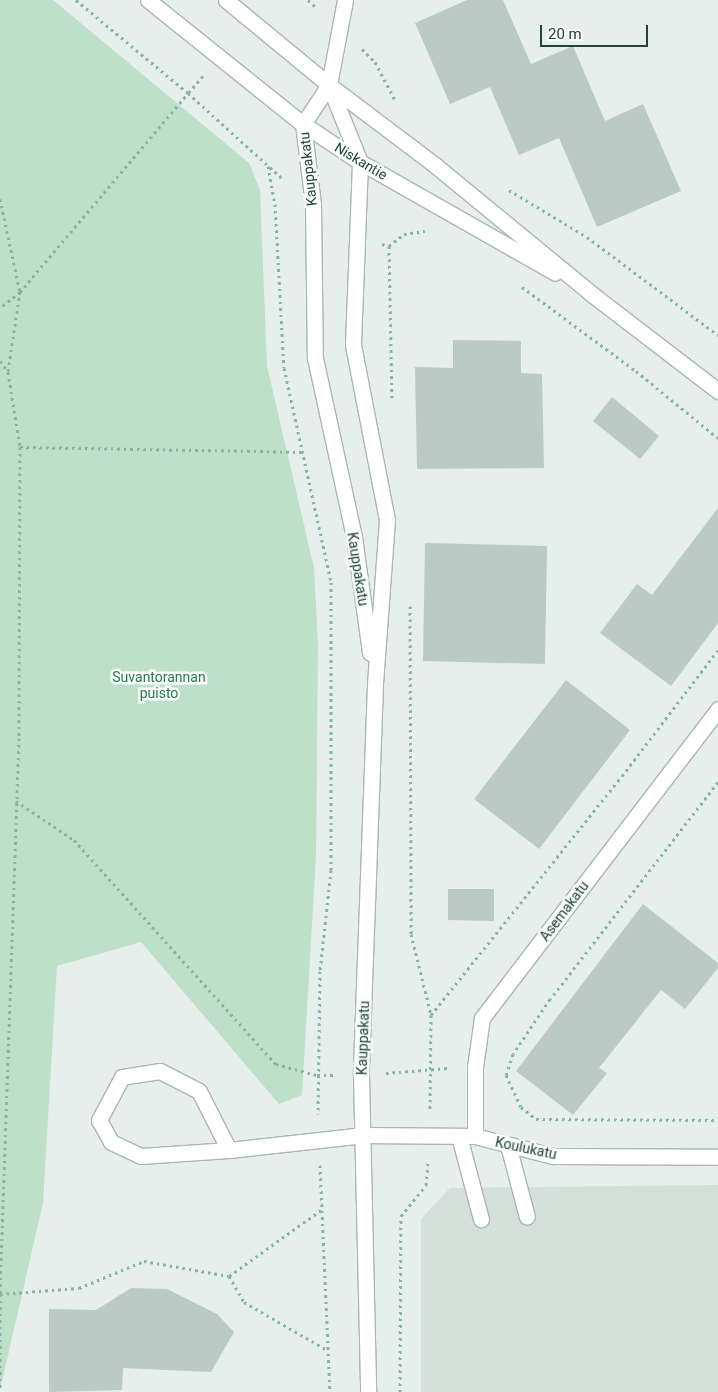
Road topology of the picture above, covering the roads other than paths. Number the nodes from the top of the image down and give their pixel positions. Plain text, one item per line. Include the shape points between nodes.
1 (148, 0) edge
2 (226, 0) edge
3 (344, 0) edge
4 (329, 85) junction
5 (303, 124) junction
6 (360, 162) junction
7 (593, 295) junction
8 (718, 391) edge
9 (375, 685) junction
10 (718, 709) edge
11 (364, 1135) junction
12 (459, 1136) junction
13 (475, 1136) junction
14 (508, 1145) junction
15 (229, 1150) junction
16 (718, 1157) edge
17 (527, 1218) dead end
18 (481, 1219) dead end
19 (368, 1392) edge

1 - 5 street, Niskantie
2 - 4 street, Niskantie
3 - 4 street
4 - 5 street, Kauppakatu
4 - 6 street, Kauppakatu
4 - 7 street, Niskantie via 436,166
5 - 6 street, Niskantie
5 - 9 street, Kauppakatu via 312,204 315,358 354,537
6 - 7 street, Niskantie
6 - 9 street, Kauppakatu via 353,345 386,520
7 - 8 street, Niskantie
9 - 11 street, Kauppakatu via 361,1075
10 - 13 street, Asemakatu via 482,1018 475,1067
11 - 12 street, Koulukatu
11 - 15 street, Koulukatu
11 - 19 street, Kauppakatu
12 - 13 street, Koulukatu
12 - 18 street
13 - 14 street, Koulukatu
14 - 16 street, Koulukatu via 553,1156
14 - 17 street
15 - 15 street, Koulukatu via 142,1156 111,1142 99,1120 122,1078 160,1071 199,1091

